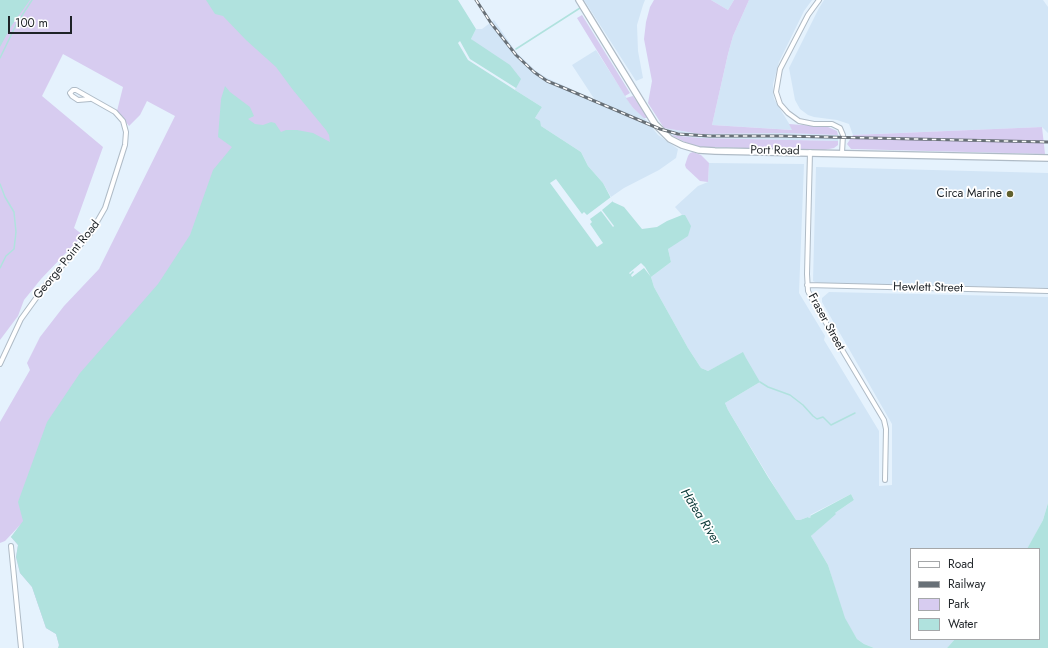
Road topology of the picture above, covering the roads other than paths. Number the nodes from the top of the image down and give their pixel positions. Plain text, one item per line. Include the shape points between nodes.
1 (579, 0) edge
2 (819, 0) edge
3 (90, 98) dead end
4 (810, 152) junction
5 (842, 153) junction
6 (1048, 158) edge
7 (807, 285) junction
8 (1048, 291) edge
9 (0, 364) edge
10 (885, 480) dead end
11 (11, 546) dead end
12 (21, 648) edge

1 - 4 main road, Port Road via 656,124 670,139 699,150
2 - 5 street via 808,15 780,69 776,92 780,104 799,121 840,128 843,135
3 - 9 street, George Point Road via 115,112 123,121 126,132 125,145 105,208 90,234 47,283 21,319
4 - 5 main road, Port Road
4 - 7 street, Fraser Street
5 - 6 main road, Port Road
7 - 8 street, Hewlett Street
7 - 10 street, Fraser Street via 813,301 884,420
11 - 12 street

